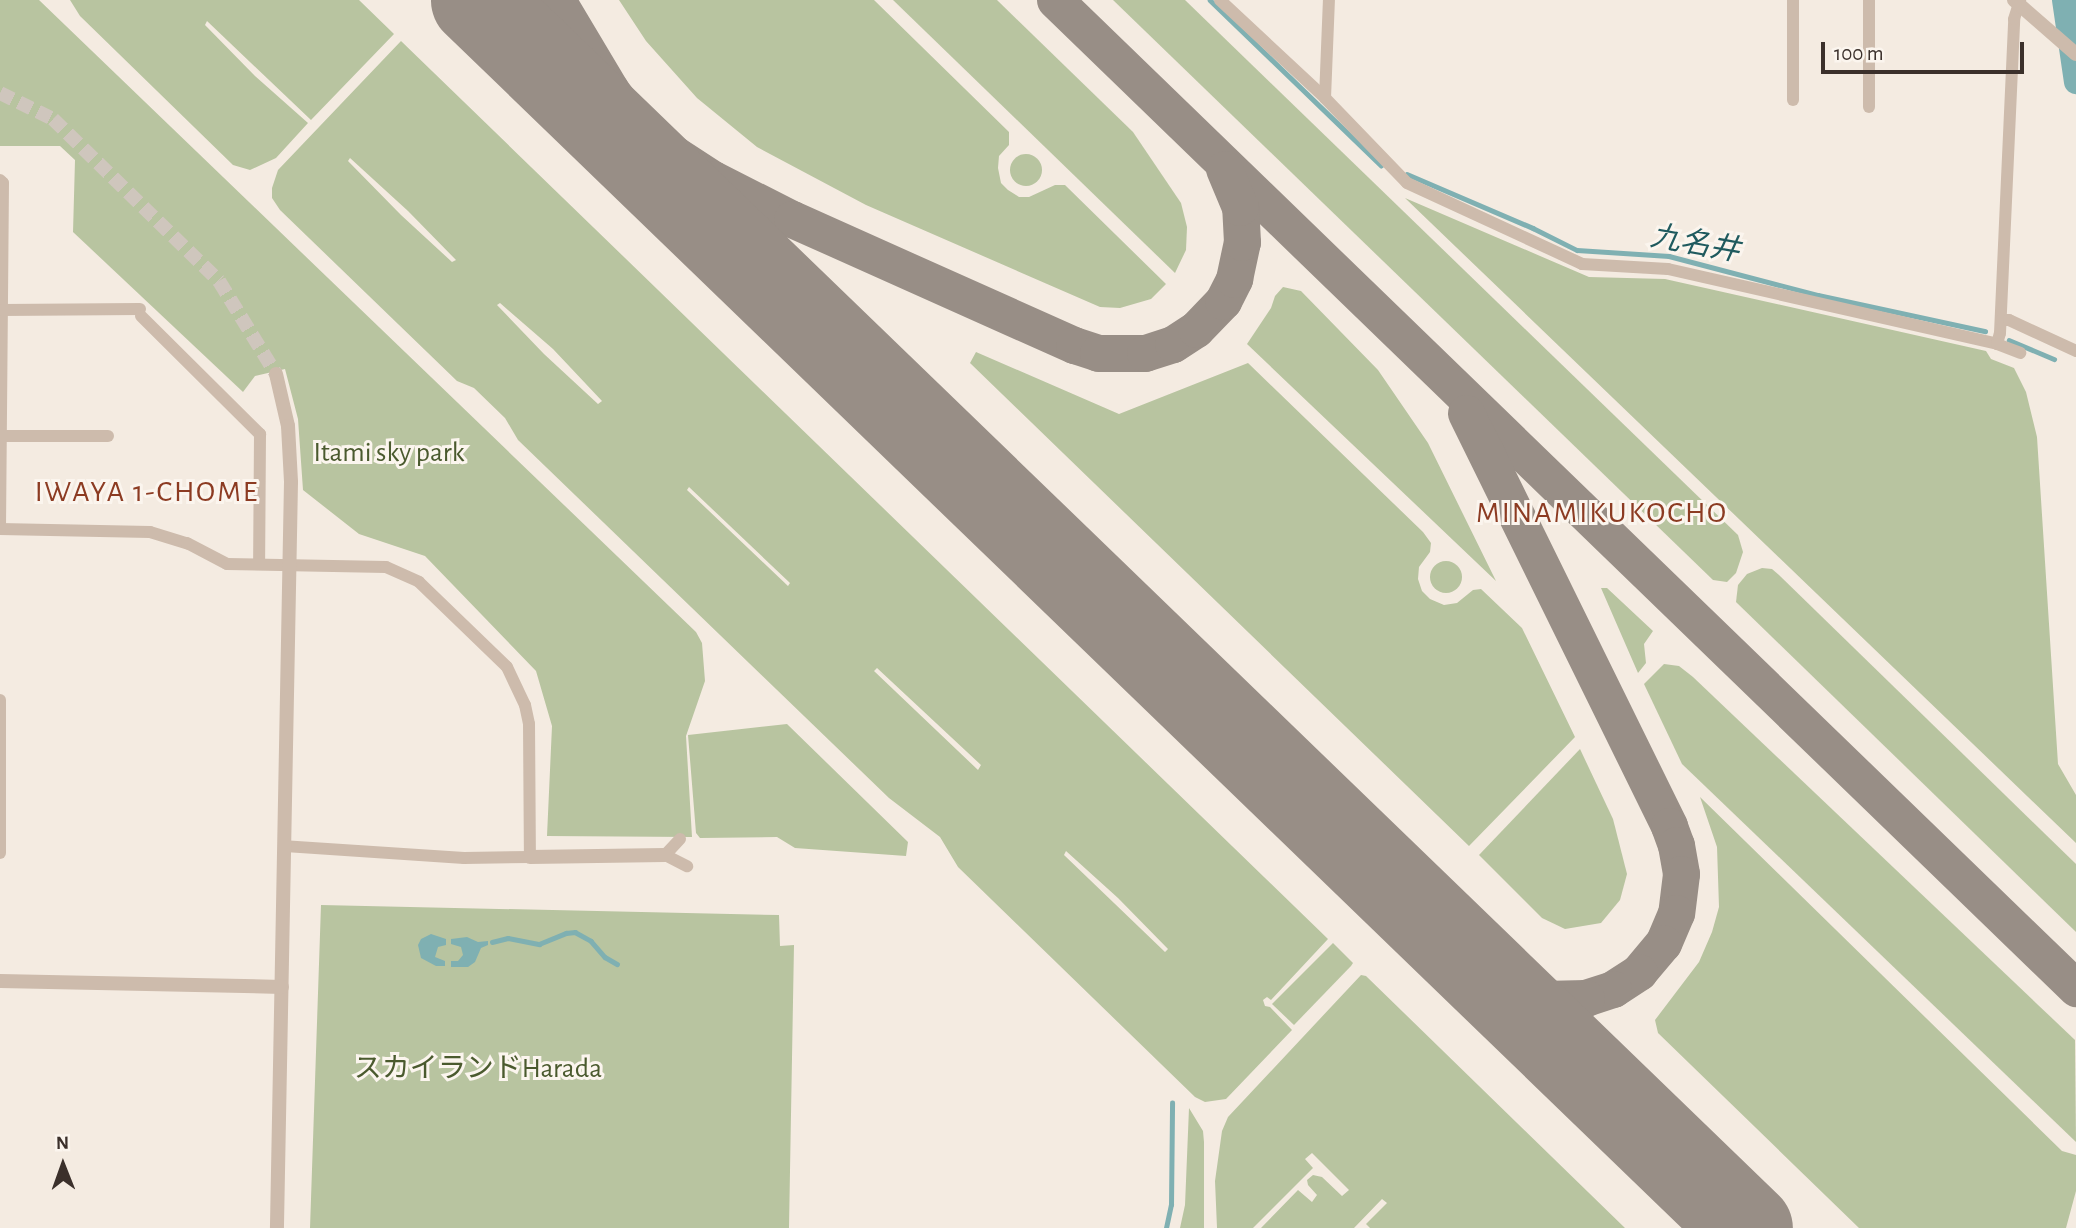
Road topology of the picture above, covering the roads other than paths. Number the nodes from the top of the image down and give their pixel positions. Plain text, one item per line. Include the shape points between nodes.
1 (1220, 0) edge
2 (1329, 0) edge
3 (1793, 0) edge
4 (1869, 0) edge
5 (2018, 2) edge
6 (2076, 54) edge
7 (1325, 98) junction
8 (1793, 100) dead end
9 (1869, 107) dead end
10 (0, 180) edge
11 (2, 303) edge
12 (2001, 320) junction
13 (1997, 344) junction
14 (2076, 351) edge
15 (2020, 353) dead end
16 (276, 374) tunnel mouth
17 (1, 436) edge
18 (108, 436) dead end
19 (0, 528) edge
20 (259, 564) junction
21 (290, 564) junction
22 (0, 700) edge
23 (680, 839) dead end
24 (285, 846) junction
25 (0, 853) edge
26 (665, 855) junction
27 (530, 857) junction
28 (687, 866) dead end
29 (0, 981) edge
30 (282, 987) junction
31 (277, 1228) edge

1 - 7 street
2 - 7 street
3 - 8 street
4 - 9 street
5 - 6 street
5 - 12 street
7 - 13 street via 1407,183 1582,264 1668,269
10 - 11 street
11 - 17 street
11 - 20 street via 140,313 260,434
12 - 13 street
12 - 14 street
13 - 15 street
16 - 21 street via 288,426
17 - 18 street
17 - 19 street
19 - 20 street via 150,532 187,543 227,564
20 - 21 street
21 - 24 street
21 - 27 street via 397,571 419,582 506,667 529,724
22 - 25 street
23 - 26 street
24 - 27 street via 464,858
24 - 30 street
26 - 27 street
26 - 28 street
29 - 30 street
30 - 31 street

